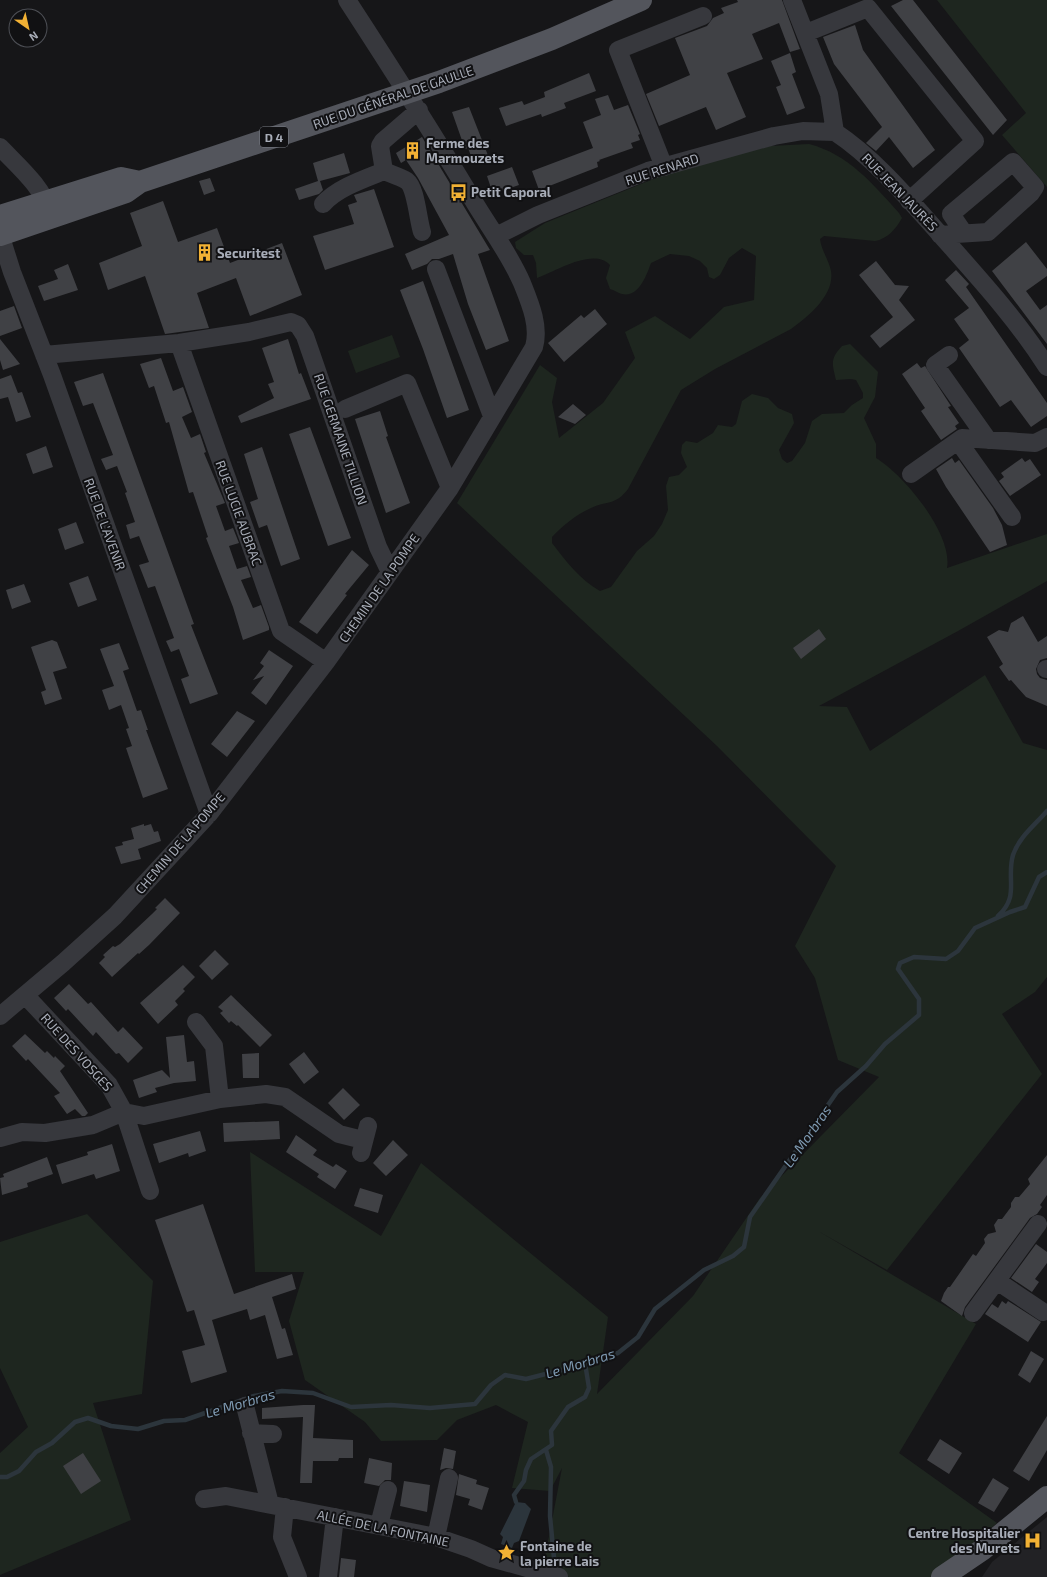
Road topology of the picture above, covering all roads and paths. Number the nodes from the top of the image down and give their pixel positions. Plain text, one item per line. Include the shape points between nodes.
1 (347, 0) edge
2 (642, 0) edge
3 (792, 0) edge
4 (703, 16) dead end
5 (806, 33) junction
6 (414, 102) junction
7 (835, 132) junction
8 (0, 147) edge
9 (664, 167) junction
10 (384, 171) junction
11 (909, 201) junction
12 (323, 204) dead end
13 (49, 209) junction
14 (0, 216) edge
15 (422, 232) dead end
16 (0, 234) edge
17 (964, 234) junction
18 (940, 235) junction
19 (496, 236) junction
20 (436, 269) dead end
21 (179, 343) junction
22 (44, 355) junction
23 (949, 355) dead end
24 (1047, 367) edge
25 (345, 409) dead end
26 (492, 416) junction
27 (1047, 437) edge
28 (988, 440) junction
29 (958, 441) junction
30 (911, 474) dead end
31 (450, 488) junction
32 (1012, 517) dead end
33 (390, 572) junction
34 (326, 662) junction
35 (209, 814) junction
36 (25, 995) junction
37 (0, 1016) edge
38 (196, 1022) dead end
39 (220, 1099) junction
40 (124, 1112) junction
41 (0, 1138) edge
42 (364, 1140) dead end
43 (150, 1191) dead end
44 (1044, 1222) edge
45 (997, 1281) junction
46 (1043, 1312) dead end
47 (973, 1313) dead end
48 (245, 1406) dead end
49 (251, 1434) junction
50 (273, 1434) dead end
51 (449, 1478) dead end
52 (388, 1490) dead end
53 (1047, 1497) edge
54 (204, 1499) dead end
55 (277, 1506) junction
56 (335, 1517) junction
57 (379, 1525) junction
58 (436, 1537) junction
59 (982, 1550) junction
60 (298, 1577) edge
61 (328, 1577) edge
62 (559, 1577) edge
63 (942, 1577) edge
64 (962, 1577) edge

1 - 6 street, CHEMIN DE LA POMPE
2 - 6 main road, RUE DU GÉNÉRAL DE GAULLE / D 4 via 545,41
3 - 5 street
4 - 9 street via 618,50
5 - 7 street via 829,94
5 - 11 street via 868,8 975,141
6 - 10 street via 380,146
6 - 13 main road, RUE DU GÉNÉRAL DE GAULLE / D 4 via 140,182 121,178
6 - 19 street, CHEMIN DE LA POMPE
7 - 9 street, RUE RENARD via 803,131 774,136
7 - 11 street, RUE JEAN JAURÈS via 868,157
8 - 13 street via 35,182
9 - 19 street, RUE RENARD via 538,215
10 - 12 street via 339,192
10 - 15 street via 412,186
11 - 18 street, RUE JEAN JAURÈS
13 - 14 main road, RUE DU GÉNÉRAL DE GAULLE / D 4
13 - 16 main road, RUE DU GÉNÉRAL DE GAULLE / D 4
16 - 22 street, RUE DE L'AVENIR
17 - 17 street via 951,214 1013,162 1035,187 1031,193 988,232
17 - 18 street
18 - 24 street, RUE JEAN JAURÈS via 999,301
19 - 26 street, CHEMIN DE LA POMPE via 530,304 536,338 531,352
20 - 26 street
21 - 22 street
21 - 33 street, RUE GERMAINE TILLION via 249,332 291,322 298,324 305,336 373,532
21 - 34 street, RUE LUCIE AUBRAC via 281,630
22 - 35 street, RUE DE L'AVENIR
23 - 28 street via 935,365
25 - 31 street via 407,383
26 - 31 street, CHEMIN DE LA POMPE
27 - 28 street via 1035,443
28 - 29 street via 962,438
29 - 30 street
29 - 32 street
31 - 33 street, CHEMIN DE LA POMPE
33 - 34 street, CHEMIN DE LA POMPE
34 - 35 street, CHEMIN DE LA POMPE
35 - 36 street, CHEMIN DE LA POMPE via 115,916
36 - 37 street, CHEMIN DE LA POMPE
36 - 40 street, RUE DES VOSGES via 109,1085
38 - 39 street via 214,1046
39 - 40 street via 144,1116
39 - 42 street via 266,1094 285,1097 339,1134
40 - 41 street via 93,1125 45,1133 22,1132
40 - 43 street, RUE DES VOSGES
44 - 45 street
45 - 46 street
45 - 47 street
48 - 49 street
49 - 50 street
49 - 55 street
51 - 58 street
52 - 57 street
53 - 59 main road
54 - 55 street, ALLÉE DE LA FONTAINE via 226,1496
55 - 56 street, ALLÉE DE LA FONTAINE
55 - 60 street via 285,1521 282,1537
56 - 57 street, ALLÉE DE LA FONTAINE
56 - 61 street
57 - 58 street, ALLÉE DE LA FONTAINE
58 - 62 street, ALLÉE DE LA FONTAINE via 491,1558
59 - 63 main road
59 - 64 main road

